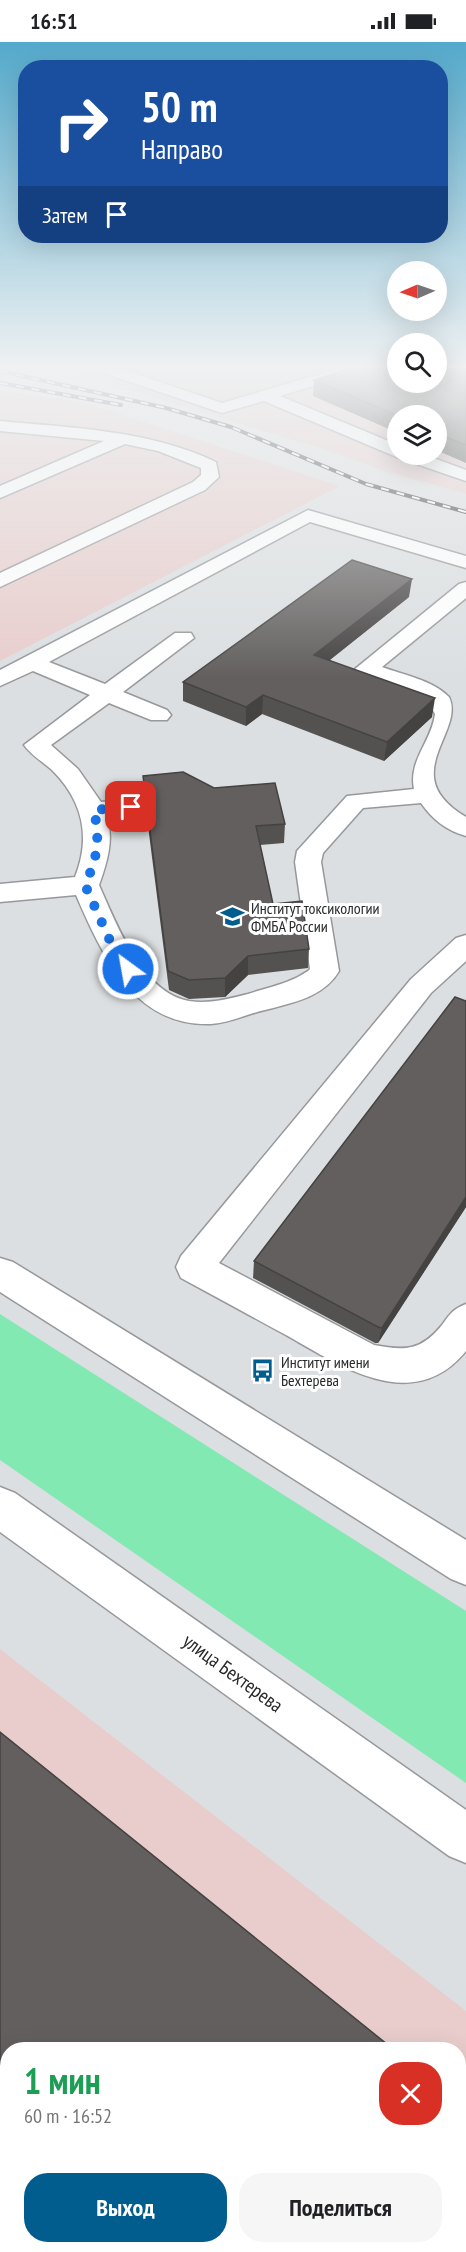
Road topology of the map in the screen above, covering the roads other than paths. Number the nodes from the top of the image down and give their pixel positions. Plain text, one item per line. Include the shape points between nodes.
1 (47, 472) edge
2 (210, 472) edge
3 (0, 493) edge
4 (466, 562) edge
5 (0, 581) edge
6 (466, 588) edge
7 (183, 638) dead end
8 (30, 663) junction
9 (0, 679) edge
10 (106, 694) junction
11 (159, 715) dead end
12 (427, 795) junction
13 (131, 807) dead end
14 (94, 810) junction
15 (466, 828) edge
16 (85, 885) junction
17 (0, 892) edge
18 (466, 945) edge
19 (0, 1273) edge
20 (466, 1320) edge
21 (0, 1507) edge
22 (465, 1560) edge
23 (466, 1839) edge

1 - 3 street
2 - 5 street via 210,477 199,486
4 - 8 street via 308,516
6 - 12 street via 366,669 430,694 449,714 448,726 423,776
7 - 10 street
8 - 9 street
8 - 10 street
10 - 11 street
10 - 14 street via 36,746 62,764
12 - 15 street via 440,812
12 - 16 street via 356,801 310,851 308,862 325,971 317,981 212,1013 172,1010 138,984 116,954
13 - 14 street
14 - 16 street via 99,838 94,866
16 - 17 street
18 - 20 street via 421,986 194,1268 368,1361 393,1367 418,1366 440,1357
19 - 22 street
21 - 23 street, улица Бехтерева

